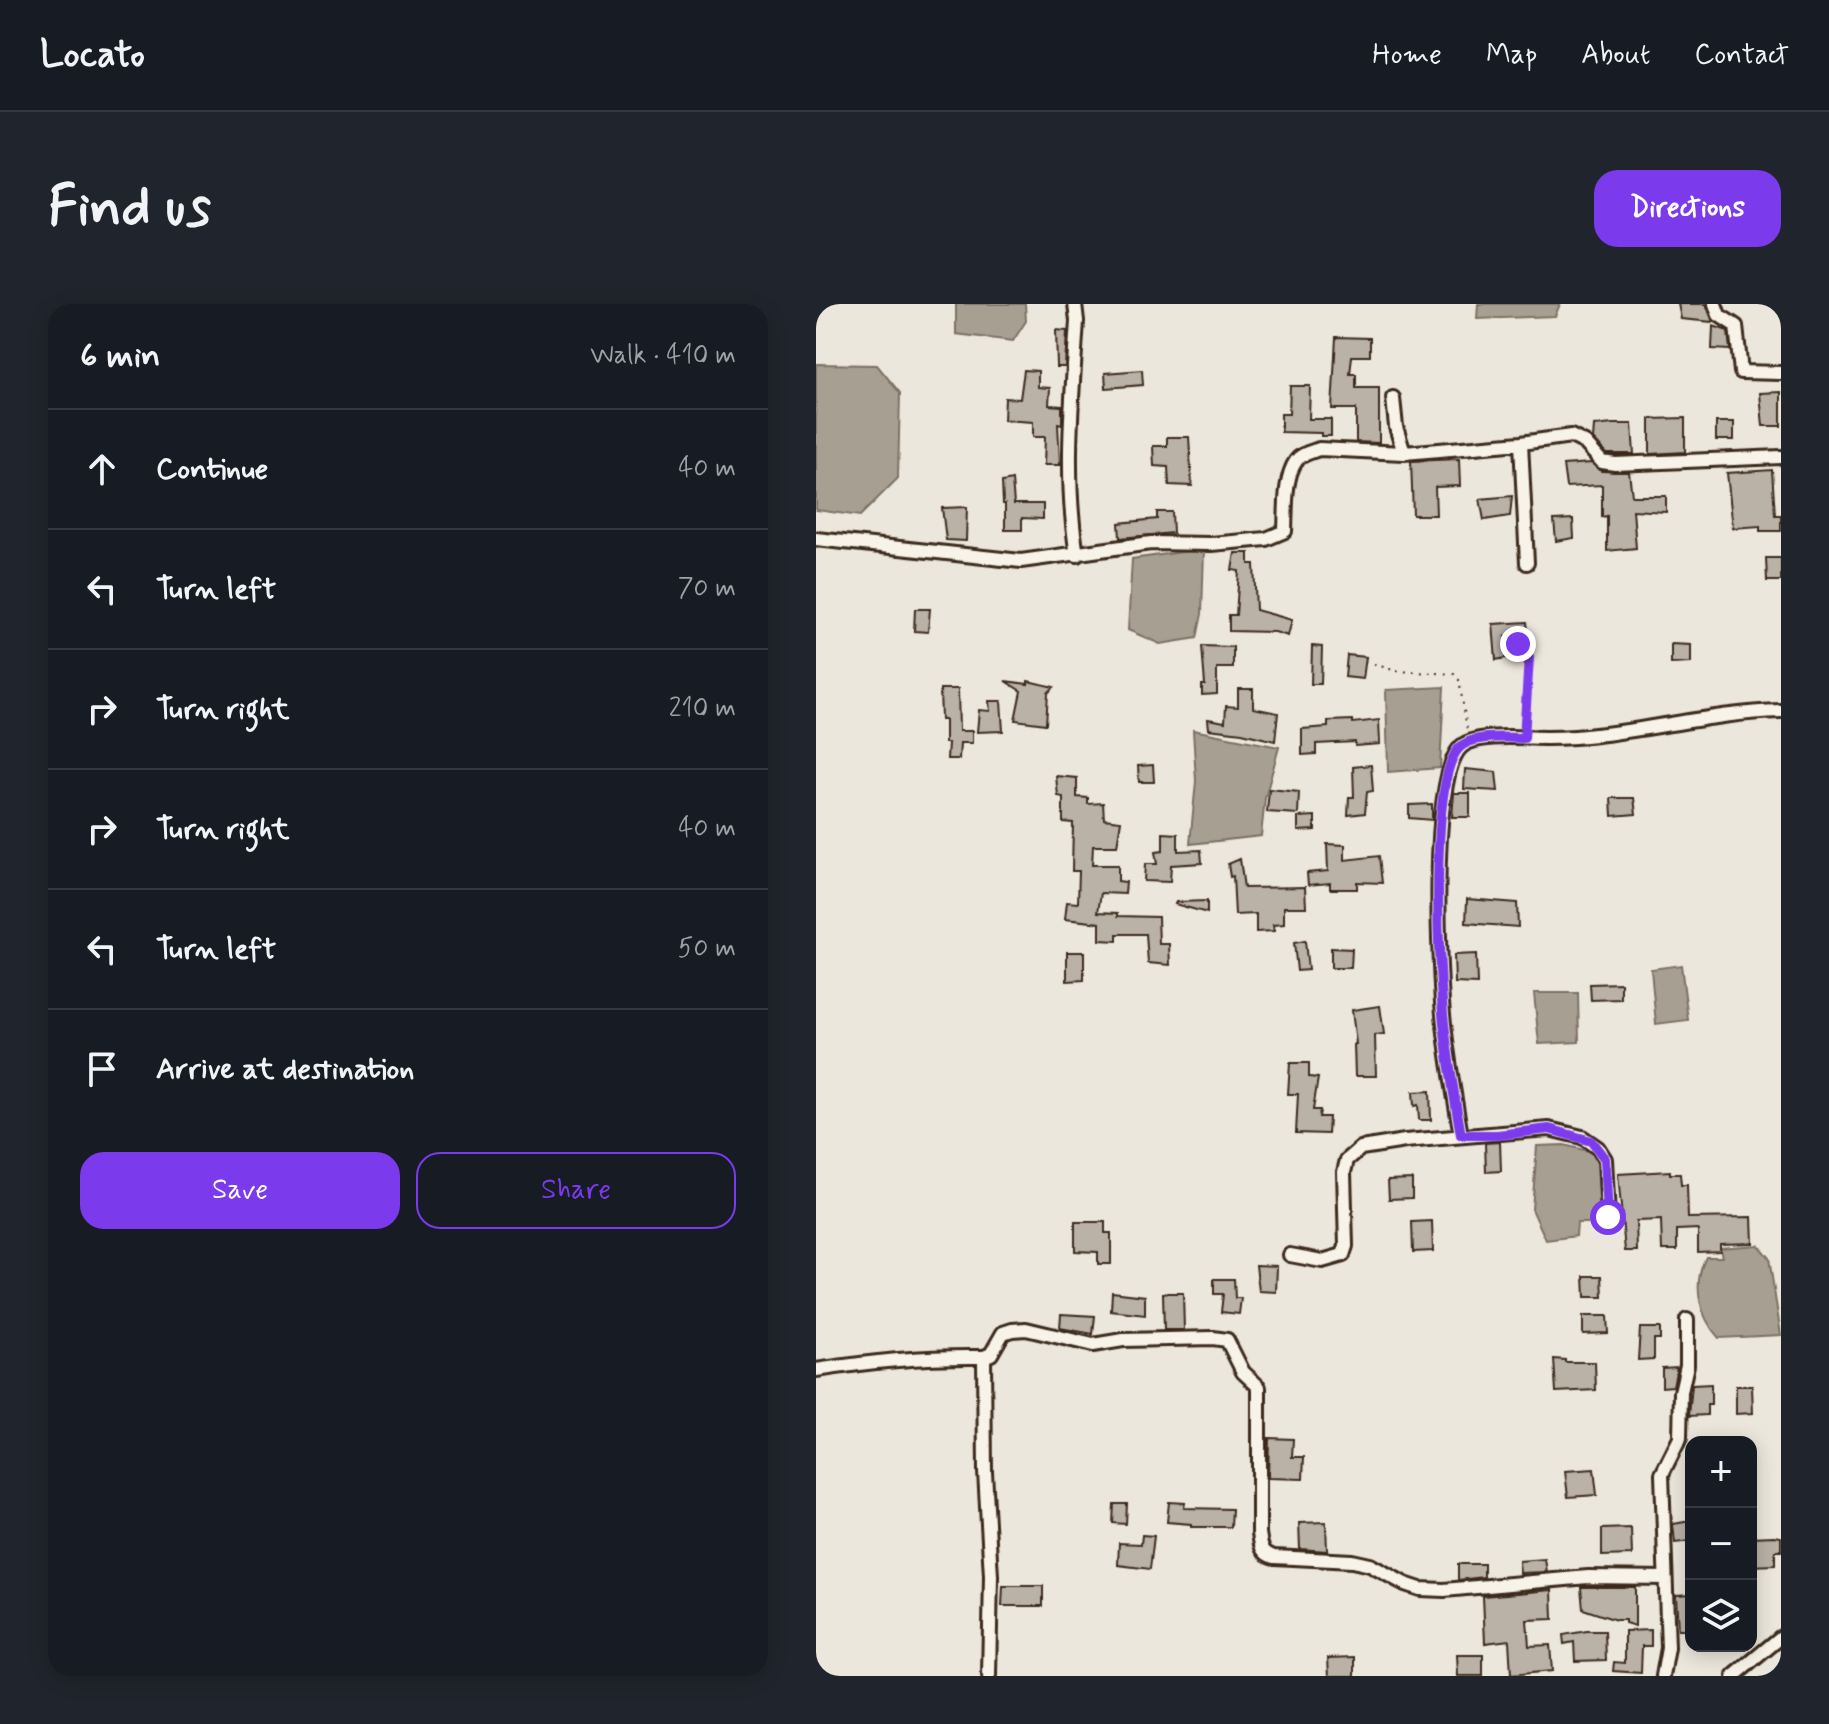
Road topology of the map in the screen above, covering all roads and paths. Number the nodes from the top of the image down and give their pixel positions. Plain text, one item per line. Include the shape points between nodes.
1 (1075, 304) edge
2 (1715, 304) edge
3 (1781, 373) edge
4 (1393, 398) dead end
5 (1521, 443) junction
6 (1404, 453) junction
7 (1781, 457) edge
8 (816, 539) edge
9 (1077, 555) junction
10 (1527, 563) dead end
11 (1505, 636) dead end
12 (1374, 664) dead end
13 (1781, 711) edge
14 (1524, 738) junction
15 (1469, 742) junction
16 (1461, 1135) junction
17 (1608, 1217) dead end
18 (1290, 1255) dead end
19 (1687, 1320) dead end
20 (984, 1357) junction
21 (816, 1370) edge
22 (1665, 1578) junction
23 (1781, 1637) edge
24 (989, 1676) edge
25 (1663, 1676) edge
26 (1734, 1676) edge

1 - 9 street via 1069,494
2 - 3 street via 1719,315 1736,326 1741,372
4 - 6 street
5 - 6 street
5 - 7 street via 1571,436 1602,462 1615,464
5 - 10 street
6 - 9 street via 1319,449 1300,457 1291,475 1285,531 1266,539 1151,543
8 - 9 street via 1021,561
11 - 14 path via 1529,657
12 - 15 path via 1396,671 1454,674
13 - 14 street via 1621,732
14 - 15 street
15 - 16 street via 1451,760 1442,807 1439,899 1443,1012
16 - 17 street via 1549,1129 1591,1141 1605,1159
16 - 18 street via 1353,1153 1344,1172 1343,1255 1322,1261
19 - 22 street via 1680,1438 1662,1474
20 - 21 street via 875,1361
20 - 22 street via 1003,1333 1026,1329 1093,1345 1227,1340 1243,1372 1259,1387 1259,1533 1266,1555 1352,1561 1420,1589 1588,1577
20 - 24 street
22 - 25 street via 1668,1648
23 - 26 street

